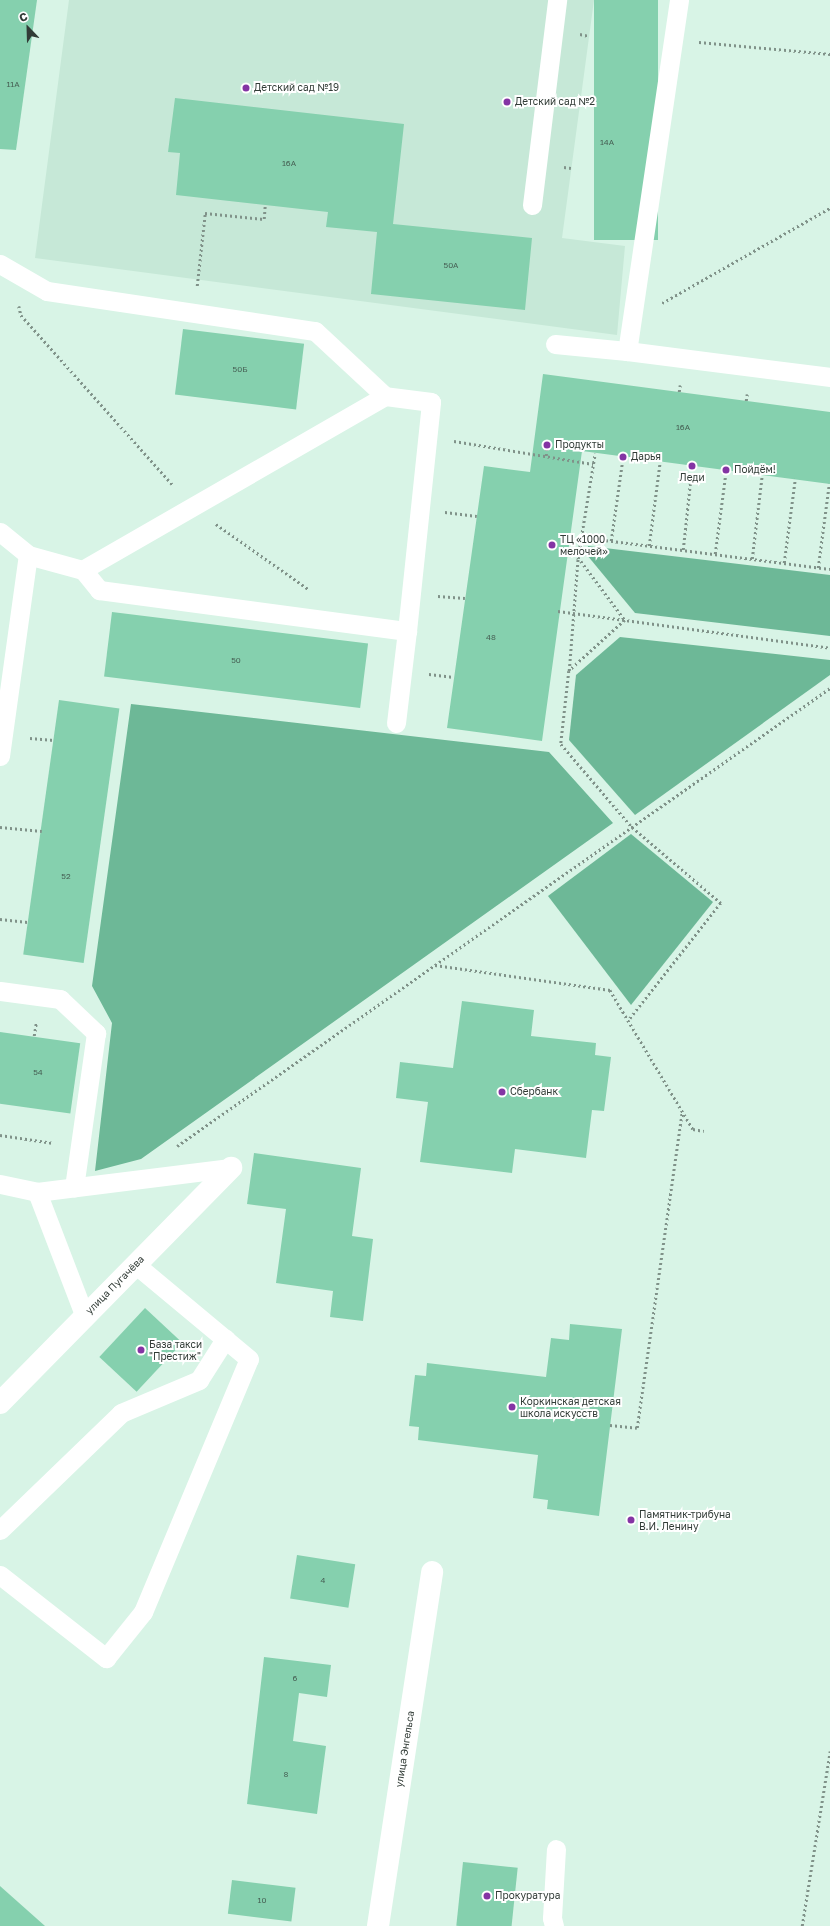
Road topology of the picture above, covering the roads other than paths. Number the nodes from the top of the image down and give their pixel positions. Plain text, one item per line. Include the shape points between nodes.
1 (557, 0) edge
2 (679, 0) edge
3 (532, 205) dead end
4 (5, 266) edge
5 (555, 344) dead end
6 (627, 351) junction
7 (830, 377) edge
8 (385, 396) junction
9 (0, 532) edge
10 (28, 555) junction
11 (83, 570) junction
12 (407, 631) junction
13 (396, 723) dead end
14 (0, 756) edge
15 (0, 992) edge
16 (231, 1168) joint
17 (0, 1184) edge
18 (74, 1187) junction
19 (37, 1192) junction
20 (136, 1265) junction
21 (84, 1317) junction
22 (225, 1339) junction
23 (0, 1403) edge
24 (0, 1530) edge
25 (432, 1572) dead end
26 (0, 1575) edge
27 (556, 1849) dead end
28 (378, 1926) edge
29 (554, 1926) edge

1 - 3 lane
2 - 6 lane
4 - 8 lane via 47,291 315,331
5 - 6 lane
6 - 7 lane
8 - 11 lane
8 - 12 lane via 431,402
9 - 10 lane
10 - 11 lane
10 - 14 lane
11 - 12 lane via 99,590
12 - 13 lane
15 - 18 lane via 60,999 96,1032
16 - 18 lane
16 - 20 street, улица Пугачёва
17 - 19 lane
18 - 19 lane
19 - 21 lane
20 - 21 street, улица Пугачёва
20 - 22 lane
21 - 23 street, улица Пугачёва
22 - 24 lane via 199,1380 121,1413
22 - 26 lane via 249,1359 143,1612 106,1658
25 - 28 street, улица Энгельса
27 - 29 lane via 552,1918

